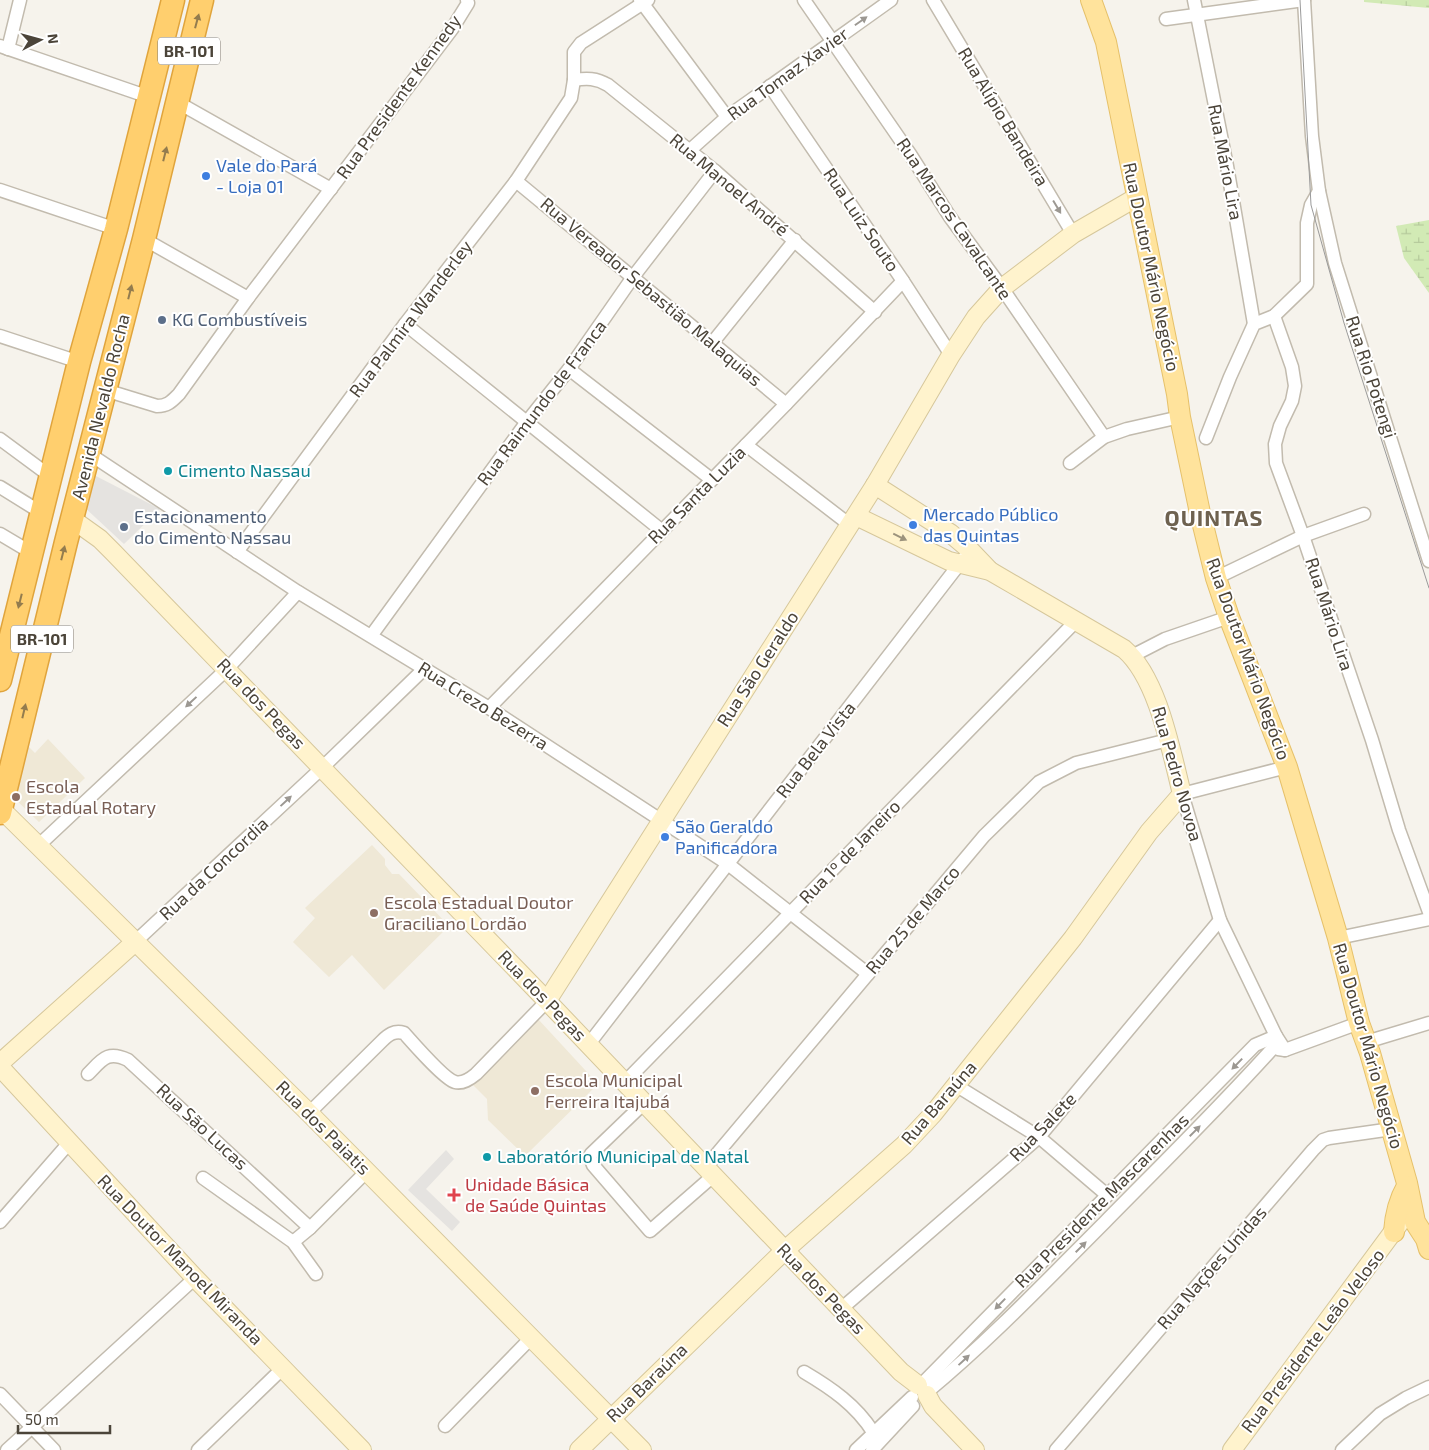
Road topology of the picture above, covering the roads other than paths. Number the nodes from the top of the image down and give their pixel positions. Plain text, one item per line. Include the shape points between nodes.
1 (20, 0) edge
2 (172, 0) edge
3 (202, 0) edge
4 (468, 0) edge
5 (804, 0) edge
6 (891, 0) edge
7 (932, 0) edge
8 (1091, 0) edge
9 (1194, 0) edge
10 (1304, 0) edge
11 (644, 1) edge
12 (1196, 14) junction
13 (1166, 19) dead end
14 (832, 41) junction
15 (4, 48) edge
16 (574, 80) junction
17 (770, 86) junction
18 (148, 97) junction
19 (177, 102) junction
20 (727, 117) junction
21 (689, 151) junction
22 (715, 171) junction
23 (516, 181) junction
24 (331, 189) junction
25 (0, 190) edge
26 (1319, 191) junction
27 (1137, 197) junction
28 (116, 229) junction
29 (1073, 234) junction
30 (144, 239) junction
31 (795, 240) junction
32 (634, 277) junction
33 (903, 280) junction
34 (1002, 288) junction
35 (248, 298) junction
36 (875, 312) junction
37 (1274, 316) junction
38 (405, 324) junction
39 (1254, 324) junction
40 (0, 336) edge
41 (712, 342) junction
42 (951, 355) junction
43 (78, 366) junction
44 (570, 369) junction
45 (105, 390) junction
46 (786, 404) junction
47 (1180, 417) junction
48 (526, 423) junction
49 (1104, 437) junction
50 (1206, 438) dead end
51 (0, 439) edge
52 (746, 445) junction
53 (88, 453) junction
54 (1070, 463) dead end
55 (50, 476) junction
56 (711, 479) junction
57 (0, 486) edge
58 (875, 486) junction
59 (42, 514) junction
60 (1364, 514) dead end
61 (72, 519) junction
62 (853, 520) junction
63 (661, 530) junction
64 (0, 534) edge
65 (1303, 536) junction
66 (969, 549) junction
67 (32, 552) junction
68 (237, 552) junction
69 (1429, 561) edge
70 (961, 564) junction
71 (990, 571) junction
72 (1216, 578) junction
73 (298, 592) junction
74 (1229, 617) junction
75 (1076, 620) junction
76 (6, 626) edge
77 (371, 636) junction
78 (1132, 656) junction
79 (226, 669) junction
80 (424, 669) junction
81 (0, 680) edge
82 (489, 708) junction
83 (1168, 740) junction
84 (323, 767) junction
85 (1286, 767) junction
86 (1182, 794) junction
87 (1, 811) edge
88 (660, 821) junction
89 (38, 846) junction
90 (728, 864) junction
91 (1429, 912) edge
92 (791, 913) junction
93 (1429, 919) edge
94 (1220, 920) junction
95 (1338, 938) junction
96 (135, 942) junction
97 (868, 974) junction
98 (547, 1001) junction
99 (1359, 1022) junction
100 (1429, 1023) edge
101 (1366, 1042) junction
102 (588, 1045) junction
103 (1278, 1045) junction
104 (0, 1063) edge
105 (0, 1067) edge
106 (88, 1074) dead end
107 (624, 1083) junction
108 (957, 1086) junction
109 (643, 1104) junction
110 (309, 1112) junction
111 (1392, 1130) junction
112 (1039, 1136) junction
113 (69, 1143) junction
114 (366, 1172) junction
115 (709, 1172) junction
116 (203, 1178) dead end
117 (1407, 1186) junction
118 (1108, 1195) junction
119 (1419, 1219) edge
120 (0, 1222) edge
121 (310, 1228) junction
122 (1394, 1232) junction
123 (293, 1242) junction
124 (1429, 1249) edge
125 (784, 1251) junction
126 (316, 1274) dead end
127 (195, 1278) junction
128 (841, 1309) junction
129 (531, 1338) junction
130 (283, 1368) junction
131 (804, 1372) dead end
132 (1429, 1387) edge
133 (0, 1394) edge
134 (921, 1394) junction
135 (610, 1418) junction
136 (31, 1426) junction
137 (445, 1426) dead end
138 (873, 1432) junction
139 (1237, 1448) edge
140 (7, 1450) edge
141 (54, 1450) edge
142 (198, 1450) edge
143 (362, 1450) edge
144 (579, 1450) edge
145 (642, 1450) edge
146 (856, 1450) edge
147 (872, 1450) edge
148 (975, 1450) edge
149 (1056, 1450) edge
150 (1342, 1450) edge

1 - 15 street
2 - 18 highway, Avenida Nevaldo Rocha / BR-101
19 -> 3 highway, Avenida Nevaldo Rocha / BR-101
4 - 24 street, Rua Presidente Kennedy via 452,29
5 - 14 street, Rua Marcos Cavalcante
14 -> 6 street, Rua Tomaz Xavier
7 -> 29 street, Rua Alípio Bandeira
8 - 27 main road, Rua Doutor Mário Negócio via 1106,42
9 - 12 street, Rua Mário Lira
10 - 12 street
10 - 26 street, Rua Rio Potengi via 1312,136
11 - 16 street, Rua Palmira Wanderley via 581,42 574,52
11 - 20 street
12 - 13 street
12 - 39 street, Rua Mário Lira via 1227,166
14 - 17 street, Rua Tomaz Xavier
14 - 34 street, Rua Marcos Cavalcante via 950,217
15 - 18 street
16 - 21 street, Rua Manoel André via 587,78 608,85
16 - 23 street, Rua Palmira Wanderley via 571,98
17 - 20 street, Rua Tomaz Xavier
17 - 33 street, Rua Luiz Souto
18 - 28 highway, Avenida Nevaldo Rocha / BR-101
19 - 24 street
30 -> 19 highway, Avenida Nevaldo Rocha / BR-101
20 - 21 street, Rua Tomaz Xavier
21 - 22 street, Rua Manoel André
22 - 31 street, Rua Manoel André
22 - 32 street, Rua Raimundo de Franca
23 - 32 street, Rua Vereador Sebastião Malaquias
23 - 38 street, Rua Palmira Wanderley
24 - 35 street, Rua Presidente Kennedy
25 - 28 street
26 - 37 street via 1307,223 1307,284
26 - 69 street, Rua Rio Potengi via 1335,263
27 - 29 street, Rua São Geraldo
27 - 47 main road, Rua Doutor Mário Negócio
28 - 43 highway, Avenida Nevaldo Rocha / BR-101
29 - 34 street, Rua São Geraldo
30 - 35 street
45 -> 30 highway, Avenida Nevaldo Rocha / BR-101
31 - 36 street, Rua Manoel André
31 - 41 street
32 - 41 street, Rua Vereador Sebastião Malaquias
32 - 44 street, Rua Raimundo de Franca
33 - 36 street, Rua Santa Luzia
33 - 42 street, Rua Luiz Souto
34 - 42 street, Rua São Geraldo via 976,317
34 - 49 street, Rua Marcos Cavalcante
35 - 45 street, Rua Presidente Kennedy via 170,403 157,406
36 - 46 street, Rua Santa Luzia
37 - 39 street
37 - 65 street, Rua Mário Lira via 1290,360 1295,386 1290,407 1277,435 1275,454
38 - 48 street
38 - 68 street, Rua Palmira Wanderley
39 - 50 street
40 - 43 street
41 - 46 street, Rua Vereador Sebastião Malaquias
42 - 58 street, Rua São Geraldo
43 - 55 highway, Avenida Nevaldo Rocha / BR-101
43 - 61 highway via 76,397 55,491 56,505
44 - 48 street, Rua Raimundo de Franca
44 - 56 street
45 - 53 highway, Avenida Nevaldo Rocha / BR-101
46 - 52 street, Rua Santa Luzia
47 - 49 street
47 - 72 main road, Rua Doutor Mário Negócio
48 - 63 street
48 - 77 street, Rua Raimundo de Franca
49 - 54 street
51 - 55 street
52 - 56 street, Rua Santa Luzia
52 - 62 street
53 - 61 highway, Avenida Nevaldo Rocha / BR-101
53 - 68 street, Rua Crezo Bezerra
55 - 59 highway, Avenida Nevaldo Rocha / BR-101
56 - 63 street, Rua Santa Luzia
57 - 59 street
58 - 62 street, Rua São Geraldo
58 - 66 street, Rua Pedro Novoa via 950,533
59 - 67 highway, Avenida Nevaldo Rocha / BR-101
60 - 65 street
61 - 79 street, Rua dos Pegas via 100,539
87 -> 61 highway, Avenida Nevaldo Rocha / BR-101
62 -> 70 street, Rua Pedro Novoa
62 - 88 street, Rua São Geraldo
63 - 82 street, Rua Santa Luzia
64 - 67 street
65 - 72 street
65 - 91 street, Rua Mário Lira
66 - 70 street, Rua Bela Vista
66 - 71 street, Rua Pedro Novoa
67 -> 76 highway, Avenida Nevaldo Rocha / BR-101
68 - 73 street, Rua Crezo Bezerra
70 - 71 street, Rua Pedro Novoa
70 - 90 street, Rua Bela Vista
71 - 75 street, Rua Pedro Novoa
72 - 74 main road, Rua Doutor Mário Negócio
73 - 77 street, Rua Crezo Bezerra
73 - 79 street
74 - 78 street via 1165,639
74 - 85 main road, Rua Doutor Mário Negócio
75 - 78 street, Rua Pedro Novoa
75 - 92 street, Rua 1º de Janeiro
76 - 81 highway, Avenida Nevaldo Rocha / BR-101
77 - 80 street, Rua Crezo Bezerra
78 - 83 street, Rua Pedro Novoa via 1152,692
79 - 84 street, Rua dos Pegas
79 -> 89 street
80 - 82 street, Rua Crezo Bezerra
80 - 84 street, Rua da Concordia
82 - 88 street, Rua Crezo Bezerra
83 - 86 street, Rua Pedro Novoa
83 - 97 street, Rua 25 de Marco via 1076,763 1039,782 984,836
96 -> 84 street, Rua da Concordia
84 - 98 street, Rua dos Pegas
85 - 86 street
85 - 95 main road, Rua Doutor Mário Negócio
86 - 94 street, Rua Pedro Novoa
86 - 108 street, Rua Baraúna via 1149,832 1073,938
87 - 89 street, Rua dos Paiatis
88 - 90 street, Rua Crezo Bezerra
88 - 98 street, Rua São Geraldo
89 - 96 street, Rua dos Paiatis
90 - 92 street, Rua Crezo Bezerra
90 - 102 street, Rua Bela Vista
92 - 97 street, Rua Crezo Bezerra
92 - 107 street, Rua 1º de Janeiro
93 - 95 street
94 - 103 street, Rua Pedro Novoa
94 - 112 street, Rua Salete
95 - 99 main road, Rua Doutor Mário Negócio
96 - 104 street, Rua da Concordia
96 - 110 street, Rua dos Paiatis
97 - 115 street, Rua 25 de Marco
98 - 102 street, Rua dos Pegas
98 - 110 street, Rua São Geraldo via 468,1080 454,1082 404,1033 395,1032 388,1034
99 - 101 main road, Rua Doutor Mário Negócio
99 - 103 street, Rua Presidente Mascarenhas
100 - 101 street
101 - 111 main road, Rua Doutor Mário Negócio
102 - 107 street, Rua dos Pegas
103 -> 118 street, Rua Presidente Mascarenhas via 1255,1045
134 -> 103 street, Rua Presidente Mascarenhas via 951,1372 1040,1288
105 - 113 street, Rua Doutor Manoel Miranda
106 - 121 street, Rua São Lucas via 106,1057 113,1055 128,1060
107 - 109 street, Rua dos Pegas
108 - 112 street
108 - 125 street, Rua Baraúna via 904,1145
109 - 115 street, Rua dos Pegas
109 - 115 street, Rua 25 de Marco via 590,1158 650,1231
110 - 114 street, Rua dos Paiatis
111 - 117 main road, Rua Doutor Mário Negócio
111 - 149 street, Rua Nações Unidas via 1323,1140
112 - 118 street
112 - 128 street, Rua Salete
113 - 120 street
113 - 127 street, Rua Doutor Manoel Miranda
114 - 121 street
114 - 129 street, Rua dos Paiatis
115 - 125 street, Rua dos Pegas
116 - 123 street
117 - 119 main road, Rua Doutor Mário Negócio
117 - 122 main road via 1401,1196
118 -> 134 street, Rua Presidente Mascarenhas
119 - 122 street, Rua Presidente Leão Veloso
119 - 122 street, Rua Presidente Leão Veloso
119 - 124 main road, Rua Doutor Mário Negócio
121 - 123 street
122 - 139 street, Rua Presidente Leão Veloso
123 - 126 street
125 - 128 street, Rua dos Pegas
125 - 135 street, Rua Baraúna
127 - 130 street, Rua Doutor Manoel Miranda
127 - 136 street
128 - 134 street, Rua dos Pegas
129 - 135 street, Rua dos Paiatis
129 - 137 street
130 - 142 street
130 - 143 street, Rua Doutor Manoel Miranda
131 - 138 street via 842,1397
132 - 150 street via 1380,1414
133 - 136 street
134 - 138 street, Rua Presidente Mascarenhas
134 - 147 street, Rua Presidente Mascarenhas
134 - 148 street, Rua dos Pegas
135 - 144 street, Rua Baraúna
135 - 145 street, Rua dos Paiatis
136 - 140 street
136 - 141 street
138 - 146 street, Rua Presidente Mascarenhas

